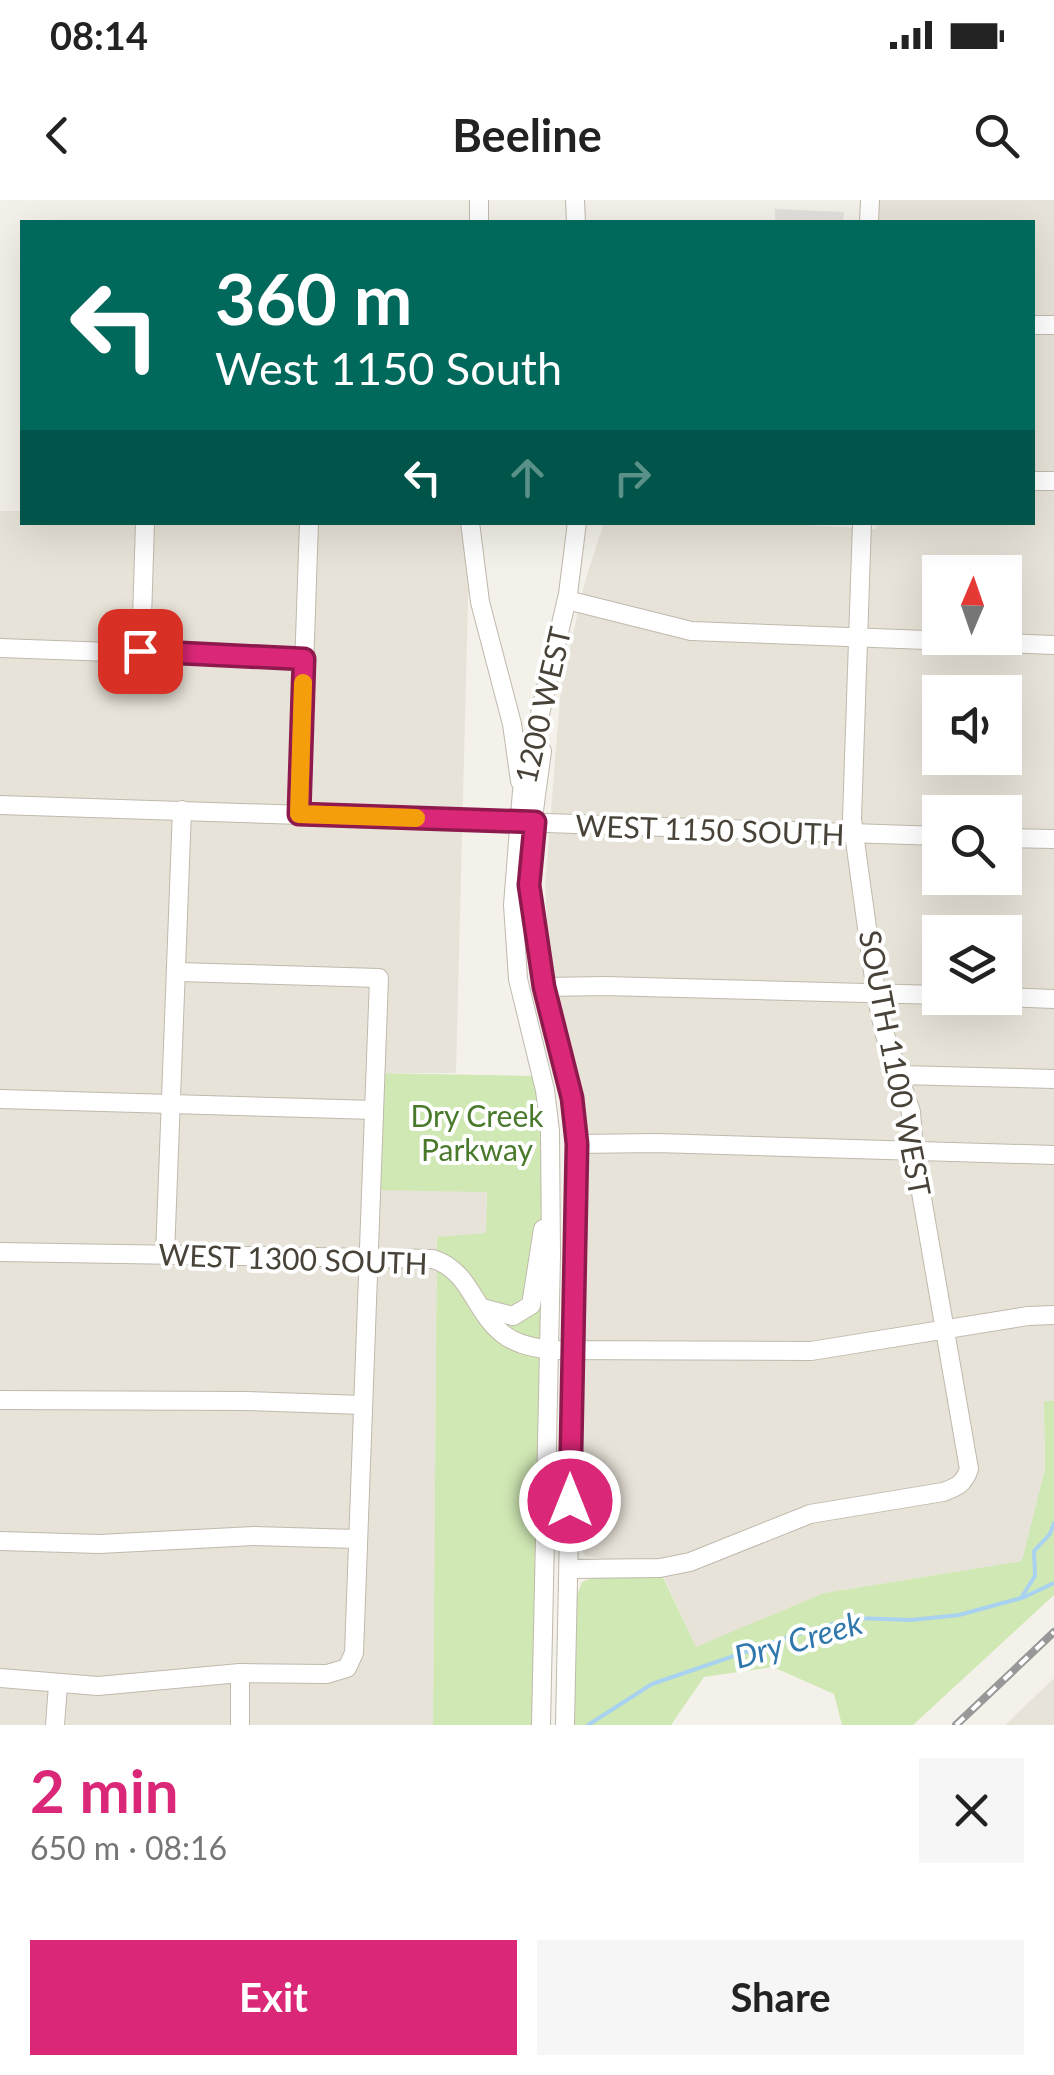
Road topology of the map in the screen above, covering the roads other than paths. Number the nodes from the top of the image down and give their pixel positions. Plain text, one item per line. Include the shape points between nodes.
1 (145, 525) edge
2 (309, 525) edge
3 (470, 525) edge
4 (577, 525) edge
5 (585, 525) edge
6 (862, 525) edge
7 (570, 601) junction
8 (856, 640) junction
9 (1054, 645) edge
10 (0, 648) edge
11 (140, 651) junction
12 (304, 659) junction
13 (522, 791) junction
14 (0, 805) edge
15 (182, 810) junction
16 (299, 814) junction
17 (527, 822) junction
18 (854, 834) junction
19 (922, 836) edge
20 (1022, 838) edge
21 (1054, 839) edge
22 (177, 972) junction
23 (544, 987) junction
24 (876, 993) junction
25 (922, 994) edge
26 (1022, 998) edge
27 (1054, 999) edge
28 (898, 1074) junction
29 (1054, 1079) edge
30 (0, 1099) edge
31 (173, 1102) junction
32 (374, 1110) junction
33 (577, 1144) junction
34 (914, 1152) junction
35 (1054, 1155) edge
36 (549, 1204) junction
37 (0, 1252) edge
38 (166, 1255) junction
39 (367, 1257) junction
40 (482, 1308) junction
41 (1054, 1315) edge
42 (947, 1328) junction
43 (549, 1350) junction
44 (570, 1350) junction
45 (0, 1400) edge
46 (362, 1406) junction
47 (357, 1539) junction
48 (0, 1541) edge
49 (569, 1569) junction
50 (240, 1673) junction
51 (0, 1678) edge
52 (58, 1684) junction
53 (56, 1725) edge
54 (240, 1725) edge
55 (542, 1725) edge
56 (565, 1725) edge

1 - 11 street
2 - 12 street
3 - 13 street via 476,581
4 - 7 street, 1200 WEST
5 - 7 street, 1200 WEST via 581,572
6 - 8 street, SOUTH 1100 WEST
7 - 8 street via 691,631
7 - 13 street, 1200 WEST
7 - 17 street, 1200 WEST
8 - 9 street
8 - 18 street, SOUTH 1100 WEST
10 - 11 street
11 - 12 street
12 - 16 street
13 - 17 street, 1200 WEST
14 - 15 street, WEST 1150 SOUTH
15 - 16 street, WEST 1150 SOUTH
15 - 22 street
16 - 17 street, WEST 1150 SOUTH
17 - 18 street, WEST 1150 SOUTH
17 - 23 street, 1200 WEST
17 - 36 street, 1200 WEST via 513,905 518,980 547,1104
18 - 19 street, WEST 1150 SOUTH
18 - 24 street, SOUTH 1100 WEST
20 - 21 street
22 - 31 street
22 - 32 street via 379,978
23 - 24 street
23 - 33 street, 1200 WEST
24 - 25 street
24 - 28 street, SOUTH 1100 WEST
26 - 27 street
28 - 29 street
28 - 34 street, SOUTH 1100 WEST via 911,1112
30 - 31 street
31 - 32 street
31 - 38 street
32 - 39 street
33 - 34 street
33 - 44 street, 1200 WEST
34 - 35 street
34 - 42 street, SOUTH 1100 WEST
36 - 40 street via 531,1305 513,1316
36 - 43 street, 1200 WEST
37 - 38 street, WEST 1300 SOUTH
38 - 39 street, WEST 1300 SOUTH
39 - 40 street, WEST 1300 SOUTH via 443,1262
39 - 46 street
40 - 43 street, WEST 1300 SOUTH via 515,1342
41 - 42 street, WEST 1300 SOUTH
42 - 44 street, WEST 1300 SOUTH via 811,1351
42 - 49 street, SOUTH 1100 WEST via 969,1469 958,1487 810,1514 690,1562
43 - 44 street, WEST 1300 SOUTH
43 - 55 street, 1200 WEST
44 - 49 street, 1200 WEST
45 - 46 street
46 - 47 street
47 - 48 street
47 - 50 street via 354,1653 347,1668 328,1674
49 - 56 street, 1200 WEST
50 - 52 street
50 - 54 street
51 - 52 street
52 - 53 street

